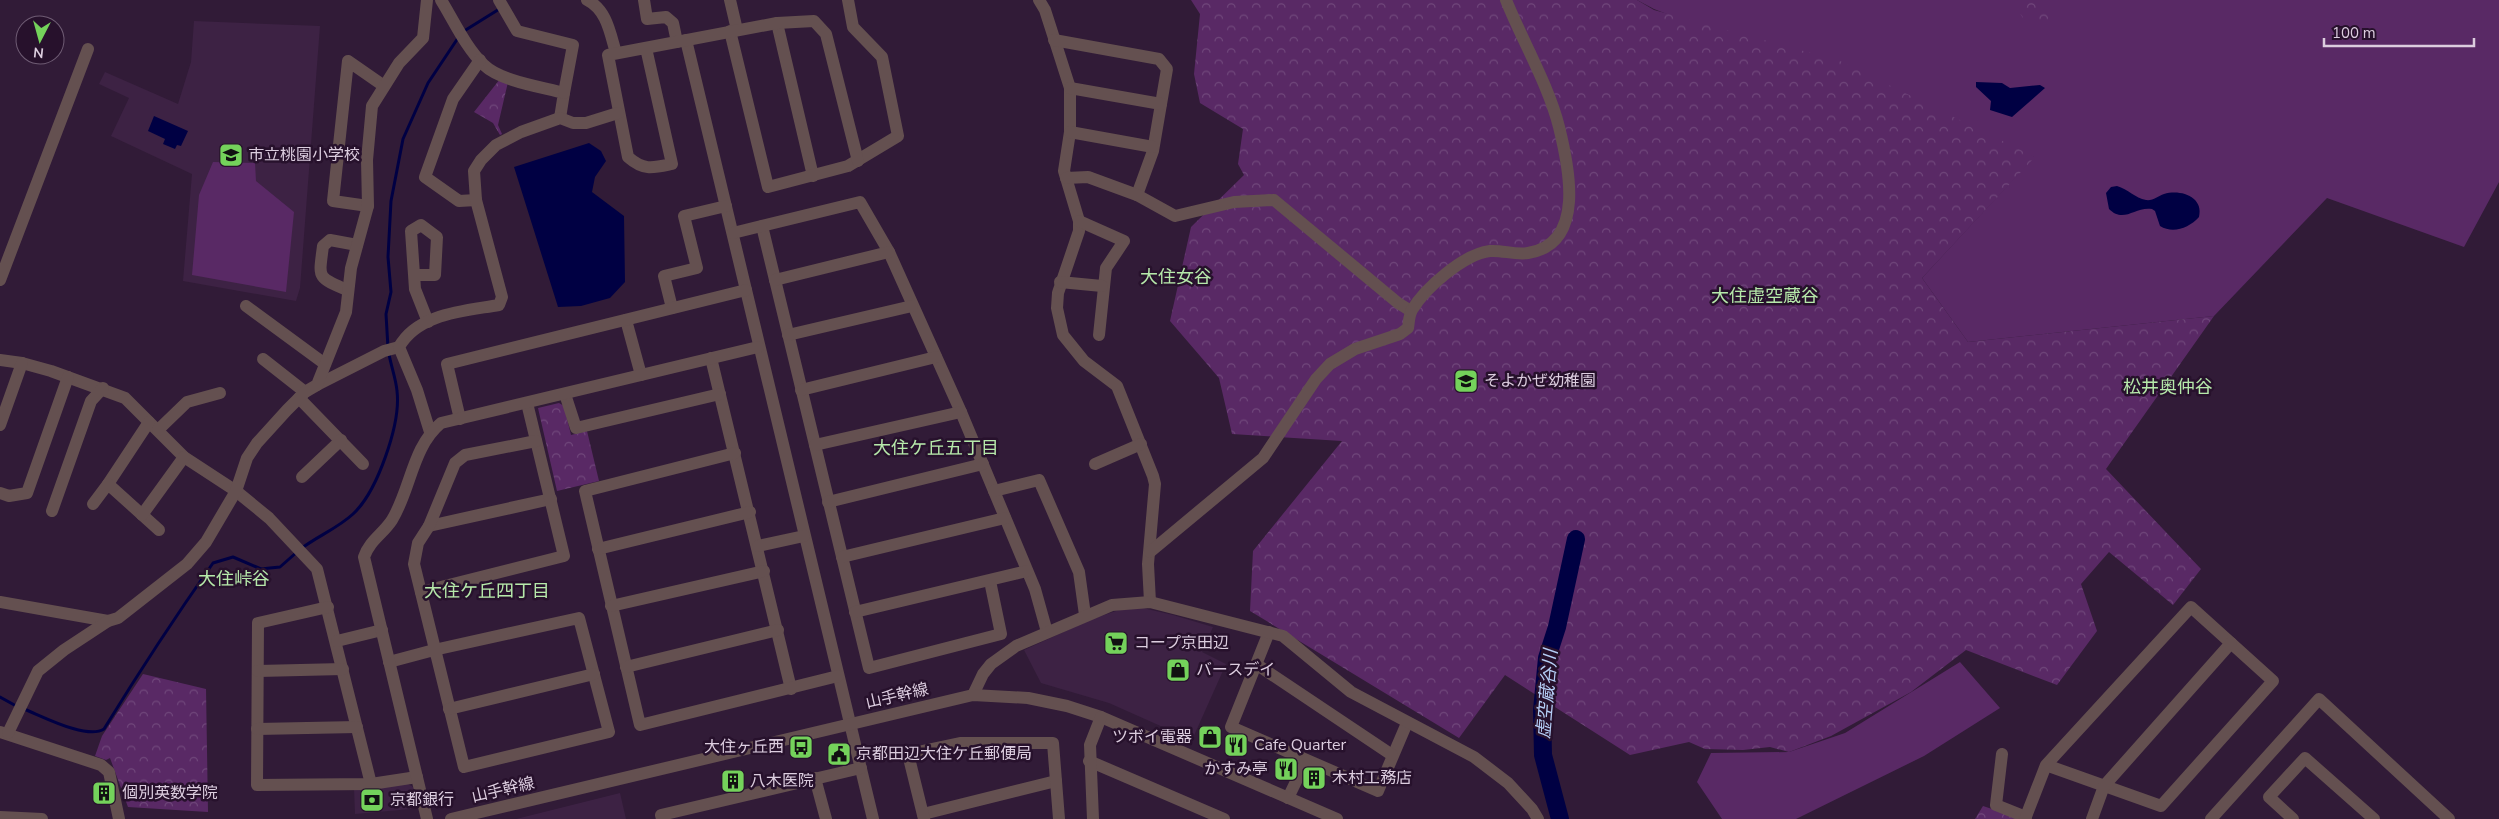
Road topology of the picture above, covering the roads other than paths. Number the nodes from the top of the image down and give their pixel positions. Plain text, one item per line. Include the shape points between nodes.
1 (427, 0) edge
2 (441, 0) edge
3 (587, 0) edge
4 (644, 0) edge
5 (730, 0) edge
6 (848, 0) edge
7 (1039, 0) edge
8 (1506, 0) edge
9 (603, 3) edge
10 (502, 6) edge
11 (776, 23) junction
12 (734, 31) junction
13 (1054, 40) junction
14 (681, 41) junction
15 (646, 48) junction
16 (88, 49) dead end
17 (616, 54) junction
18 (480, 60) junction
19 (384, 86) junction
20 (1070, 88) junction
21 (564, 93) junction
22 (1161, 104) junction
23 (618, 113) junction
24 (560, 118) junction
25 (1070, 132) junction
26 (1153, 147) junction
27 (858, 161) junction
28 (813, 176) junction
29 (1066, 178) junction
30 (1137, 195) junction
31 (476, 200) junction
32 (368, 206) junction
33 (726, 206) junction
34 (1079, 221) junction
35 (762, 226) junction
36 (733, 232) junction
37 (357, 245) junction
38 (889, 252) junction
39 (414, 275) dead end
40 (1, 276) edge
41 (775, 280) junction
42 (1060, 282) junction
43 (1102, 286) junction
44 (346, 290) junction
45 (746, 290) junction
46 (246, 306) dead end
47 (912, 306) junction
48 (672, 308) junction
49 (1411, 311) junction
50 (626, 320) junction
51 (428, 322) junction
52 (788, 335) junction
53 (1099, 335) dead end
54 (758, 347) junction
55 (392, 349) junction
56 (936, 357) junction
57 (263, 358) dead end
58 (711, 358) junction
59 (0, 360) edge
60 (22, 363) junction
61 (325, 364) junction
62 (641, 375) junction
63 (68, 377) junction
64 (318, 385) junction
65 (103, 388) junction
66 (802, 390) junction
67 (220, 393) dead end
68 (566, 394) junction
69 (720, 394) junction
70 (302, 395) junction
71 (527, 403) junction
72 (962, 412) junction
73 (460, 419) junction
74 (0, 425) edge
75 (154, 426) junction
76 (430, 432) junction
77 (341, 440) junction
78 (536, 441) junction
79 (1141, 444) junction
80 (815, 446) junction
81 (735, 453) junction
82 (184, 457) junction
83 (363, 464) dead end
84 (983, 464) junction
85 (1095, 464) dead end
86 (302, 477) dead end
87 (108, 484) junction
88 (236, 491) junction
89 (994, 491) junction
90 (0, 493) edge
91 (550, 499) junction
92 (828, 502) junction
93 (94, 504) dead end
94 (52, 511) dead end
95 (750, 512) junction
96 (142, 515) junction
97 (1004, 518) junction
98 (429, 526) junction
99 (159, 530) dead end
100 (804, 536) junction
101 (758, 546) junction
102 (598, 549) junction
103 (1150, 552) junction
104 (842, 557) junction
105 (764, 570) junction
106 (1027, 571) junction
107 (990, 581) junction
108 (421, 592) junction
109 (0, 602) edge
110 (1150, 602) junction
111 (611, 606) junction
112 (328, 607) junction
113 (855, 612) junction
114 (1085, 616) junction
115 (108, 621) junction
116 (382, 630) junction
117 (778, 630) junction
118 (1047, 632) junction
119 (1269, 632) junction
120 (337, 641) junction
121 (2231, 643) junction
122 (434, 650) junction
123 (389, 662) junction
124 (1256, 664) junction
125 (626, 667) junction
126 (343, 669) junction
127 (258, 670) junction
128 (594, 674) junction
129 (838, 676) junction
130 (791, 689) junction
131 (973, 695) junction
132 (449, 709) junction
133 (1100, 718) junction
134 (850, 723) junction
135 (1407, 723) junction
136 (358, 727) junction
137 (257, 728) junction
138 (4, 732) edge
139 (2002, 754) dead end
140 (1392, 755) junction
141 (1089, 761) junction
142 (1306, 761) junction
143 (2046, 765) junction
144 (861, 768) junction
145 (417, 777) junction
146 (816, 778) junction
147 (1056, 781) junction
148 (371, 784) junction
149 (2104, 786) junction
150 (1288, 798) junction
151 (0, 817) edge
152 (924, 817) edge
153 (2025, 818) edge
154 (35, 819) edge
155 (119, 819) edge
156 (427, 819) edge
157 (451, 819) edge
158 (662, 819) edge
159 (826, 819) edge
160 (873, 819) edge
161 (1059, 819) edge
162 (1093, 819) edge
163 (1224, 819) edge
164 (1337, 819) edge
165 (1538, 819) edge
166 (2092, 819) edge
167 (2211, 819) edge
168 (2293, 819) edge
169 (2374, 819) edge
170 (2449, 819) edge

1 - 19 street via 423,38 399,63
2 - 18 street
3 - 9 street
4 - 14 street via 647,19 666,18 673,23
5 - 12 street
6 - 27 street via 853,27 882,56 898,136
7 - 13 street
8 - 49 street via 1558,124 1569,188 1566,223 1560,237 1537,250 1528,253 1490,251 1470,257 1430,288
9 - 17 street
10 - 21 street via 517,31 573,46
11 - 12 street
11 - 27 street via 814,21 826,34
11 - 28 street
12 - 14 street
12 - 28 street via 768,187
13 - 20 street
13 - 22 street via 1159,59 1167,69
14 - 15 street
14 - 33 street
15 - 17 street
15 - 23 street via 672,164 649,169 628,157
16 - 40 street
17 - 23 street via 608,55
18 - 21 street via 500,74
18 - 31 street via 453,99 425,177 459,201
19 - 32 street via 372,106 367,160
19 - 32 street via 348,61 333,200
20 - 22 street
20 - 25 street
21 - 24 street
22 - 26 street
23 - 24 street via 586,123
24 - 31 street via 496,145 474,171
25 - 26 street
25 - 29 street via 1064,171
26 - 30 street
27 - 28 street
29 - 30 street via 1088,177
29 - 34 street
30 - 49 street via 1175,216 1234,202 1274,200
31 - 51 street via 502,297 499,305 465,309
32 - 37 street
33 - 36 street
33 - 48 street via 684,216 697,268 664,276
34 - 42 street via 1079,231
34 - 43 street via 1124,241 1106,268
35 - 36 street
35 - 38 street via 860,202
35 - 41 street
36 - 45 street
37 - 44 street
37 - 44 street via 330,240 324,246 320,272 324,281
38 - 41 street
38 - 47 street
39 - 51 street via 415,289
41 - 52 street
42 - 43 street
42 - 79 street via 1057,308 1063,335 1084,361 1117,386
43 - 53 street
44 - 61 street via 346,312
45 - 48 street
45 - 54 street
46 - 61 street
47 - 52 street
47 - 56 street
48 - 50 street
49 - 103 street via 1408,328 1400,334 1355,349 1330,364 1316,379 1263,458
50 - 62 street
50 - 73 street via 447,364
51 - 55 street via 412,329
52 - 66 street
54 - 58 street
54 - 100 street
55 - 64 street
55 - 76 street via 417,390
56 - 66 street
56 - 72 street
57 - 70 street
58 - 62 street
58 - 69 street
59 - 60 street
60 - 63 street
60 - 74 street
61 - 64 street
62 - 68 street
63 - 65 street
63 - 90 street via 27,493 9,496
64 - 70 street
65 - 75 street via 126,398
65 - 94 street via 91,402
66 - 80 street
67 - 75 street via 186,402
68 - 69 street via 576,428
68 - 71 street
69 - 81 street
70 - 77 street
70 - 88 street via 257,443 247,458
71 - 73 street
71 - 78 street
72 - 80 street
72 - 84 street
73 - 76 street via 441,423
75 - 82 street
75 - 87 street
76 - 116 street via 392,518 368,546 364,557
77 - 83 street
77 - 86 street
78 - 91 street
78 - 98 street via 465,454 455,463
79 - 85 street
79 - 103 street via 1155,484
80 - 92 street
81 - 95 street
81 - 102 street via 585,491
82 - 88 street
82 - 96 street
84 - 89 street
84 - 92 street
87 - 93 street
87 - 96 street
88 - 112 street via 269,518 317,569
88 - 115 street via 206,542 187,564 118,618
89 - 97 street
89 - 114 street via 1039,480 1079,572
91 - 98 street
91 - 108 street via 564,556
92 - 104 street
95 - 101 street
95 - 102 street
96 - 99 street
97 - 104 street
97 - 106 street
98 - 108 street via 418,543 414,564
100 - 101 street
100 - 129 street
101 - 105 street
102 - 111 street
103 - 110 street
104 - 113 street
105 - 111 street
105 - 117 street
106 - 107 street
106 - 118 street
107 - 113 street
107 - 113 street via 1001,634 868,668
108 - 122 street
109 - 115 street
110 - 114 street via 1122,603
110 - 119 street
111 - 125 street
112 - 120 street
112 - 127 street via 258,623
114 - 118 street
115 - 138 street via 38,671 21,708
116 - 120 street
116 - 123 street
117 - 125 street
117 - 130 street
118 - 131 street via 1016,646 991,664
119 - 124 street
119 - 135 street via 1284,636 1352,692
120 - 126 street
121 - 143 street via 2190,608
121 - 149 street
121 - 149 street via 2273,681 2160,806
122 - 123 street
122 - 128 street via 579,618
122 - 132 street
123 - 145 street
124 - 140 street
124 - 142 street via 1231,727
125 - 130 street via 640,725
126 - 127 street
126 - 136 street
127 - 137 street
128 - 132 street
128 - 132 street via 609,732 513,757 464,767
129 - 130 street
129 - 134 street
131 - 133 street, 山手幹線 via 1028,698 1067,706
131 - 134 street, 山手幹線
133 - 141 street via 1090,746
133 - 150 street, 山手幹線
134 - 144 street
134 - 157 street, 山手幹線
135 - 140 street
135 - 165 street via 1474,757 1508,783
136 - 137 street
136 - 148 street
137 - 148 street via 257,785
138 - 155 street via 101,765 109,772
139 - 153 street via 1996,806
140 - 142 street via 1378,791
141 - 162 street
141 - 163 street
142 - 150 street
143 - 149 street
143 - 153 street
144 - 146 street
144 - 160 street
145 - 148 street
145 - 156 street
146 - 158 street via 661,815
146 - 159 street
147 - 152 street
147 - 152 street via 1053,743 960,743 908,754
147 - 161 street
149 - 166 street
150 - 164 street, 山手幹線
151 - 154 street
167 - 170 street via 2319,699
168 - 169 street via 2269,797 2305,758

